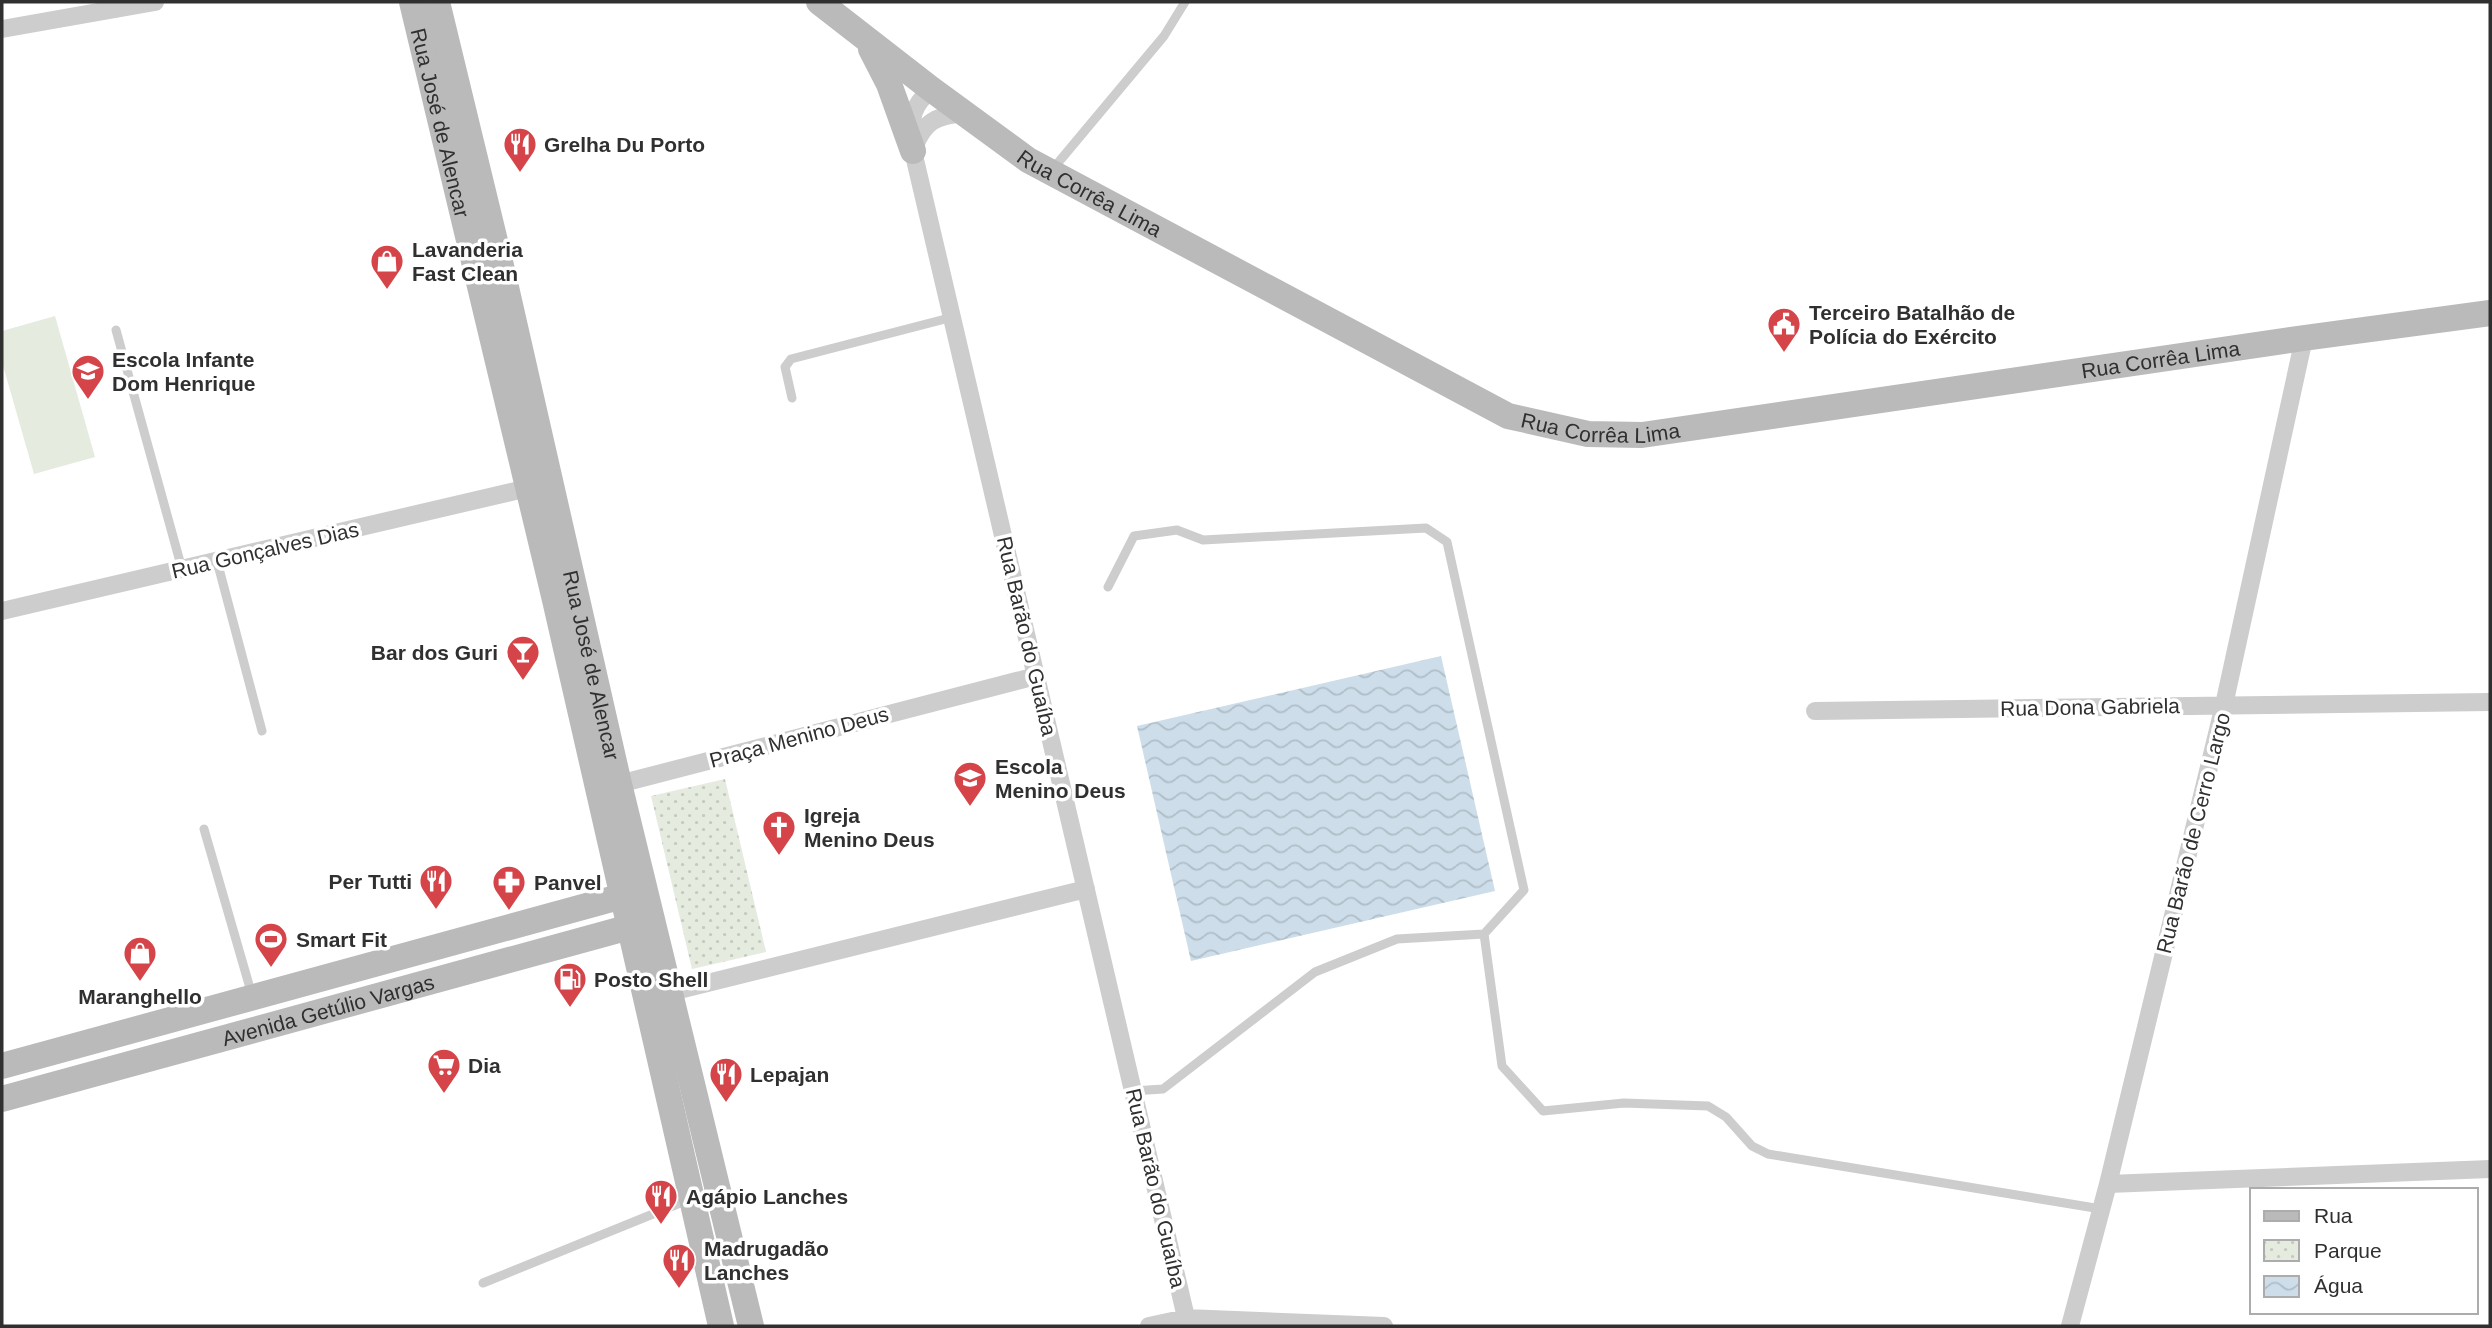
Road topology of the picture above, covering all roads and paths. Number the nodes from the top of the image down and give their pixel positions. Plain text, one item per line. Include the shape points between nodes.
1 (155, 2) edge
2 (412, 2) edge
3 (437, 2) edge
4 (1185, 2) edge
5 (826, 4) edge
6 (851, 27) junction
7 (2, 29) edge
8 (931, 89) junction
9 (964, 113) junction
10 (913, 151) junction
11 (454, 170) junction
12 (1051, 172) junction
13 (495, 240) junction
14 (2490, 313) edge
15 (953, 317) junction
16 (116, 330) dead end
17 (2304, 338) junction
18 (792, 398) dead end
19 (541, 439) junction
20 (528, 488) junction
21 (563, 533) junction
22 (217, 561) junction
23 (182, 569) junction
24 (1108, 587) dead end
25 (2, 611) edge
26 (1036, 676) junction
27 (2490, 702) edge
28 (2224, 705) junction
29 (1815, 711) dead end
30 (262, 731) dead end
31 (585, 736) junction
32 (619, 784) junction
33 (204, 829) dead end
34 (1086, 889) junction
35 (634, 893) junction
36 (642, 923) junction
37 (1485, 934) junction
38 (671, 992) junction
39 (253, 997) junction
40 (2, 1066) edge
41 (1133, 1091) junction
42 (2, 1099) edge
43 (2490, 1169) edge
44 (2108, 1184) junction
45 (692, 1198) junction
46 (2101, 1209) junction
47 (483, 1283) dead end
48 (1187, 1322) edge
49 (720, 1326) edge
50 (751, 1326) edge
51 (1149, 1326) edge
52 (1384, 1326) edge
53 (2070, 1326) edge

1 - 7 street
2 - 11 main road, Rua José de Alencar
3 - 13 main road, Rua José de Alencar
4 - 12 lane via 1164,36
5 - 6 main road, Rua Corrêa Lima
6 - 8 main road, Rua Corrêa Lima
6 - 10 main road via 880,63
8 - 9 main road, Rua Corrêa Lima
8 - 10 street, Rua Barão do Guaíba via 912,112
9 - 10 street via 933,121 920,131
9 - 12 main road, Rua Corrêa Lima
10 - 15 street, Rua Barão do Guaíba
11 - 13 main road
11 - 20 main road, Rua José de Alencar
12 - 17 main road, Rua Corrêa Lima via 1508,416 1587,434 1642,435
13 - 19 main road, Rua José de Alencar
14 - 17 main road, Rua Corrêa Lima
15 - 18 lane via 791,359 785,367
15 - 26 street, Rua Barão do Guaíba
16 - 23 lane
17 - 28 street, Rua Barão de Cerro Largo
19 - 20 main road
19 - 21 main road, Rua José de Alencar
20 - 21 main road
20 - 22 street, Rua Gonçalves Dias
20 - 31 main road, Rua José de Alencar
21 - 32 main road, Rua José de Alencar
22 - 23 street, Rua Gonçalves Dias
22 - 30 lane
23 - 25 street, Rua Gonçalves Dias
24 - 37 lane via 1134,536 1166,531 1177,530 1203,540 1426,528 1447,542 1524,890
26 - 32 street, Praça Menino Deus
26 - 34 street, Rua Barão do Guaíba
27 - 28 street, Rua Dona Gabriela
28 - 29 street, Rua Dona Gabriela
28 - 44 street, Rua Barão de Cerro Largo
31 - 32 street
31 - 35 main road, Rua José de Alencar
32 - 35 main road, Rua José de Alencar
33 - 39 lane
34 - 38 street
34 - 41 street, Rua Barão do Guaíba
35 - 36 main road, Rua José de Alencar
35 - 39 main road, Avenida Getúlio Vargas
36 - 38 main road, Rua José de Alencar
36 - 42 main road, Avenida Getúlio Vargas
36 - 45 main road, Rua José de Alencar
37 - 41 lane via 1397,939 1315,972 1163,1090
37 - 46 lane via 1502,1066 1543,1111 1624,1103 1708,1106 1726,1117 1752,1146 1768,1154
38 - 50 main road, Rua José de Alencar
39 - 40 main road, Avenida Getúlio Vargas
41 - 48 street, Rua Barão do Guaíba
43 - 44 street
44 - 46 street, Rua Barão de Cerro Largo
45 - 47 lane
45 - 49 main road, Rua José de Alencar
46 - 53 street, Rua Barão de Cerro Largo
48 - 51 street
48 - 52 street

